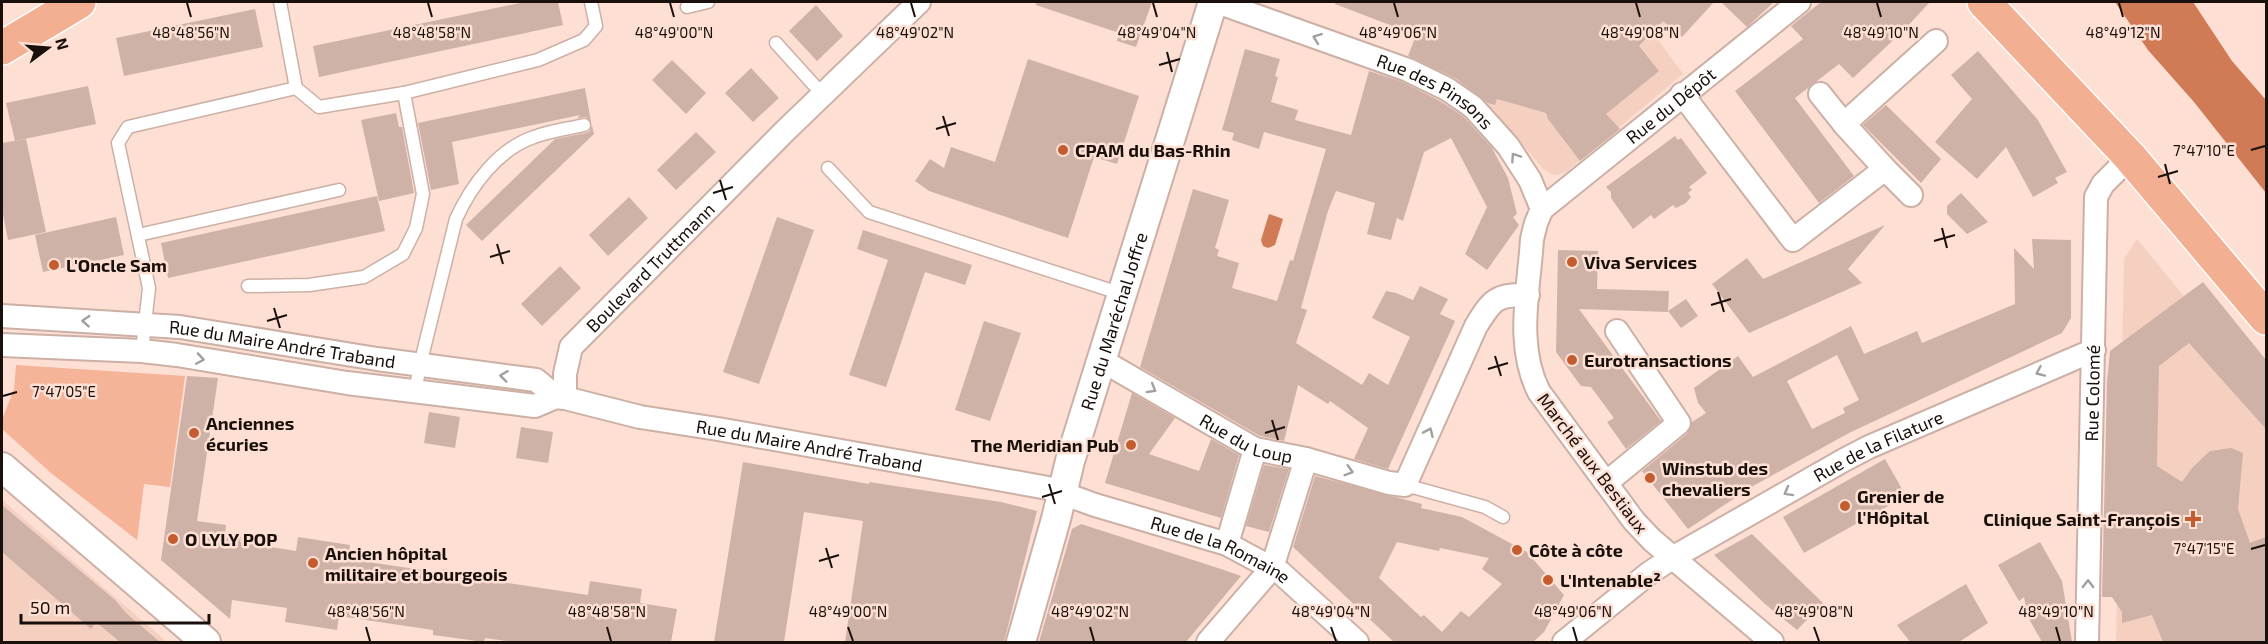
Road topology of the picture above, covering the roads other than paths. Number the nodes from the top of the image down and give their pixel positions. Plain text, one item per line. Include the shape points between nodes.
1 (79, 2) edge
2 (283, 2) edge
3 (591, 2) edge
4 (708, 2) edge
5 (919, 2) edge
6 (1215, 2) edge
7 (1799, 2) edge
8 (1984, 2) edge
9 (687, 7) dead end
10 (1936, 41) dead end
11 (776, 43) dead end
12 (2, 48) edge
13 (296, 88) junction
14 (404, 93) junction
15 (1682, 94) junction
16 (1820, 94) dead end
17 (823, 95) junction
18 (1844, 124) junction
19 (584, 125) dead end
20 (2130, 157) junction
21 (828, 168) dead end
22 (1885, 169) junction
23 (339, 190) dead end
24 (1911, 195) dead end
25 (1542, 208) junction
26 (138, 235) junction
27 (248, 286) dead end
28 (1122, 294) junction
29 (1528, 295) junction
30 (2, 316) edge
31 (2266, 318) edge
32 (145, 325) junction
33 (1617, 332) dead end
34 (2, 345) edge
35 (2094, 350) junction
36 (142, 351) junction
37 (1101, 360) junction
38 (420, 365) junction
39 (416, 392) junction
40 (561, 398) junction
41 (1255, 449) junction
42 (1306, 459) junction
43 (2, 467) edge
44 (1606, 483) junction
45 (1405, 485) junction
46 (1063, 492) junction
47 (1503, 517) dead end
48 (1227, 544) junction
49 (1672, 558) junction
50 (1272, 568) junction
51 (206, 642) edge
52 (1021, 642) edge
53 (1208, 642) edge
54 (1357, 642) edge
55 (1564, 642) edge
56 (1772, 642) edge
57 (2087, 642) edge

1 - 12 main road
2 - 13 lane
3 - 14 lane via 596,26 584,40 538,60
4 - 9 lane
5 - 17 street, Boulevard Truttmann
25 -> 6 street, Rue des Pinsons via 1508,146 1473,106 1447,89 1408,70
6 - 28 street, Rue du Maréchal Joffre
7 - 15 street, Rue du Dépôt
8 - 20 main road
10 - 18 street
11 - 17 lane
13 - 14 lane via 319,107
13 - 26 lane via 129,127 118,143
14 - 27 lane via 423,194 416,228 403,254 364,277 309,285
15 - 22 street via 1792,240
15 - 25 street, Rue du Dépôt
16 - 18 street
17 - 40 street, Boulevard Truttmann via 572,347
18 - 22 street
19 - 38 lane via 532,137 515,146 479,178 465,198 456,219
20 - 31 main road
20 - 35 street, Rue Colomé via 2103,184 2096,197
21 - 28 lane via 869,212
22 - 24 street
23 - 26 lane
25 - 29 street, Marché aux Bestiaux via 1532,239
26 - 32 lane via 149,288
28 - 37 street, Rue du Maréchal Joffre
29 - 44 street, Marché aux Bestiaux via 1525,354 1531,378
45 -> 29 street via 1476,326 1500,297
32 -> 30 street, Rue du Maire André Traband
32 - 36 lane
32 - 38 street, Rue du Maire André Traband via 180,327
33 - 44 street via 1679,423
34 - 36 street, Rue du Maire André Traband
35 -> 49 street, Rue de la Filature via 1869,447
57 -> 35 street, Rue Colomé
36 -> 39 street, Rue du Maire André Traband
37 -> 41 street, Rue du Loup
37 - 46 street, Rue du Maréchal Joffre
38 - 39 lane
40 -> 38 street, Rue du Maire André Traband via 536,380
39 - 40 street, Rue du Maire André Traband via 535,406
40 - 46 street, Rue du Maire André Traband via 640,417
41 - 42 street, Rue du Loup
41 - 48 street
42 -> 45 street, Rue du Loup
42 - 50 street
43 - 51 street
44 - 49 street, Marché aux Bestiaux via 1641,529
45 - 47 lane via 1485,507
46 - 48 street, Rue de la Romaine
46 - 52 street, Rue du Maréchal Joffre
48 - 50 street, Rue de la Romaine
49 - 55 street
49 - 56 street, Marché aux Bestiaux
50 - 53 street
50 - 54 street, Rue de la Romaine

